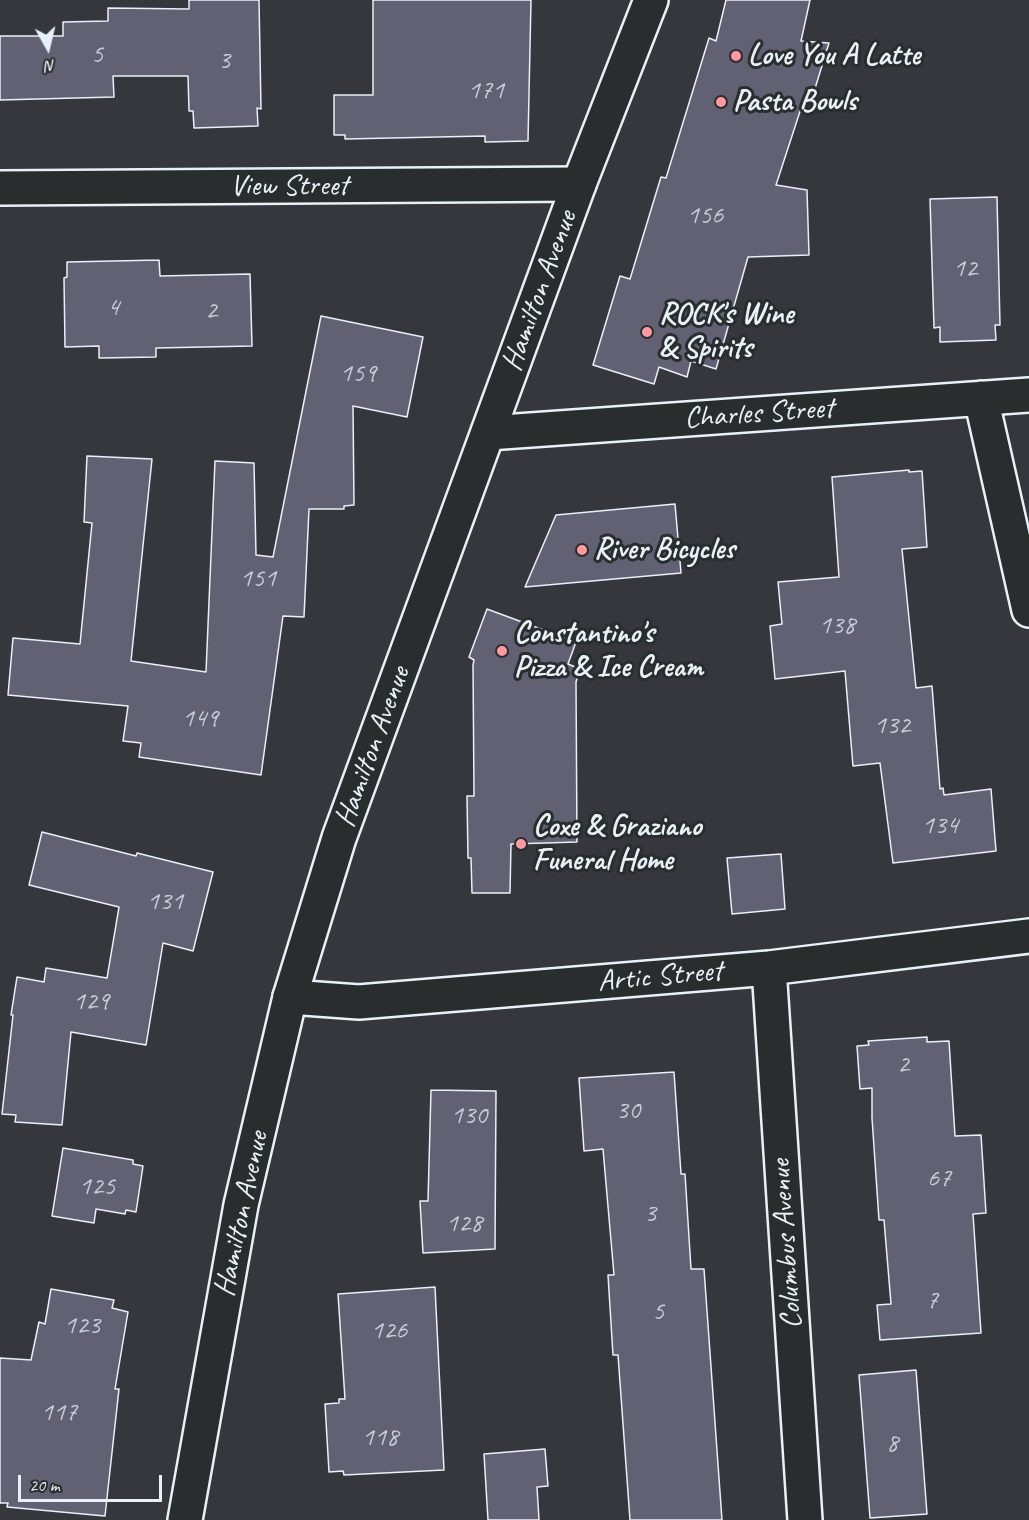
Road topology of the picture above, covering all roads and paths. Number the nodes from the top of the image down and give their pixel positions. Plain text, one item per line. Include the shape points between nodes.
1 (651, 0) edge
2 (579, 184) junction
3 (0, 188) edge
4 (1029, 394) edge
5 (981, 398) junction
6 (488, 434) junction
7 (1029, 610) edge
8 (1029, 936) edge
9 (769, 968) junction
10 (290, 997) junction
11 (185, 1520) edge
12 (805, 1520) edge

1 - 2 street, Hamilton Avenue
2 - 3 street, View Street
2 - 6 street, Hamilton Avenue
4 - 5 street, Charles Street
5 - 6 street, Charles Street
5 - 7 street
6 - 10 street, Hamilton Avenue via 339,838
8 - 9 street, Artic Street
9 - 10 street, Artic Street via 359,1002
9 - 12 street, Columbus Avenue
10 - 11 street, Hamilton Avenue via 241,1205

